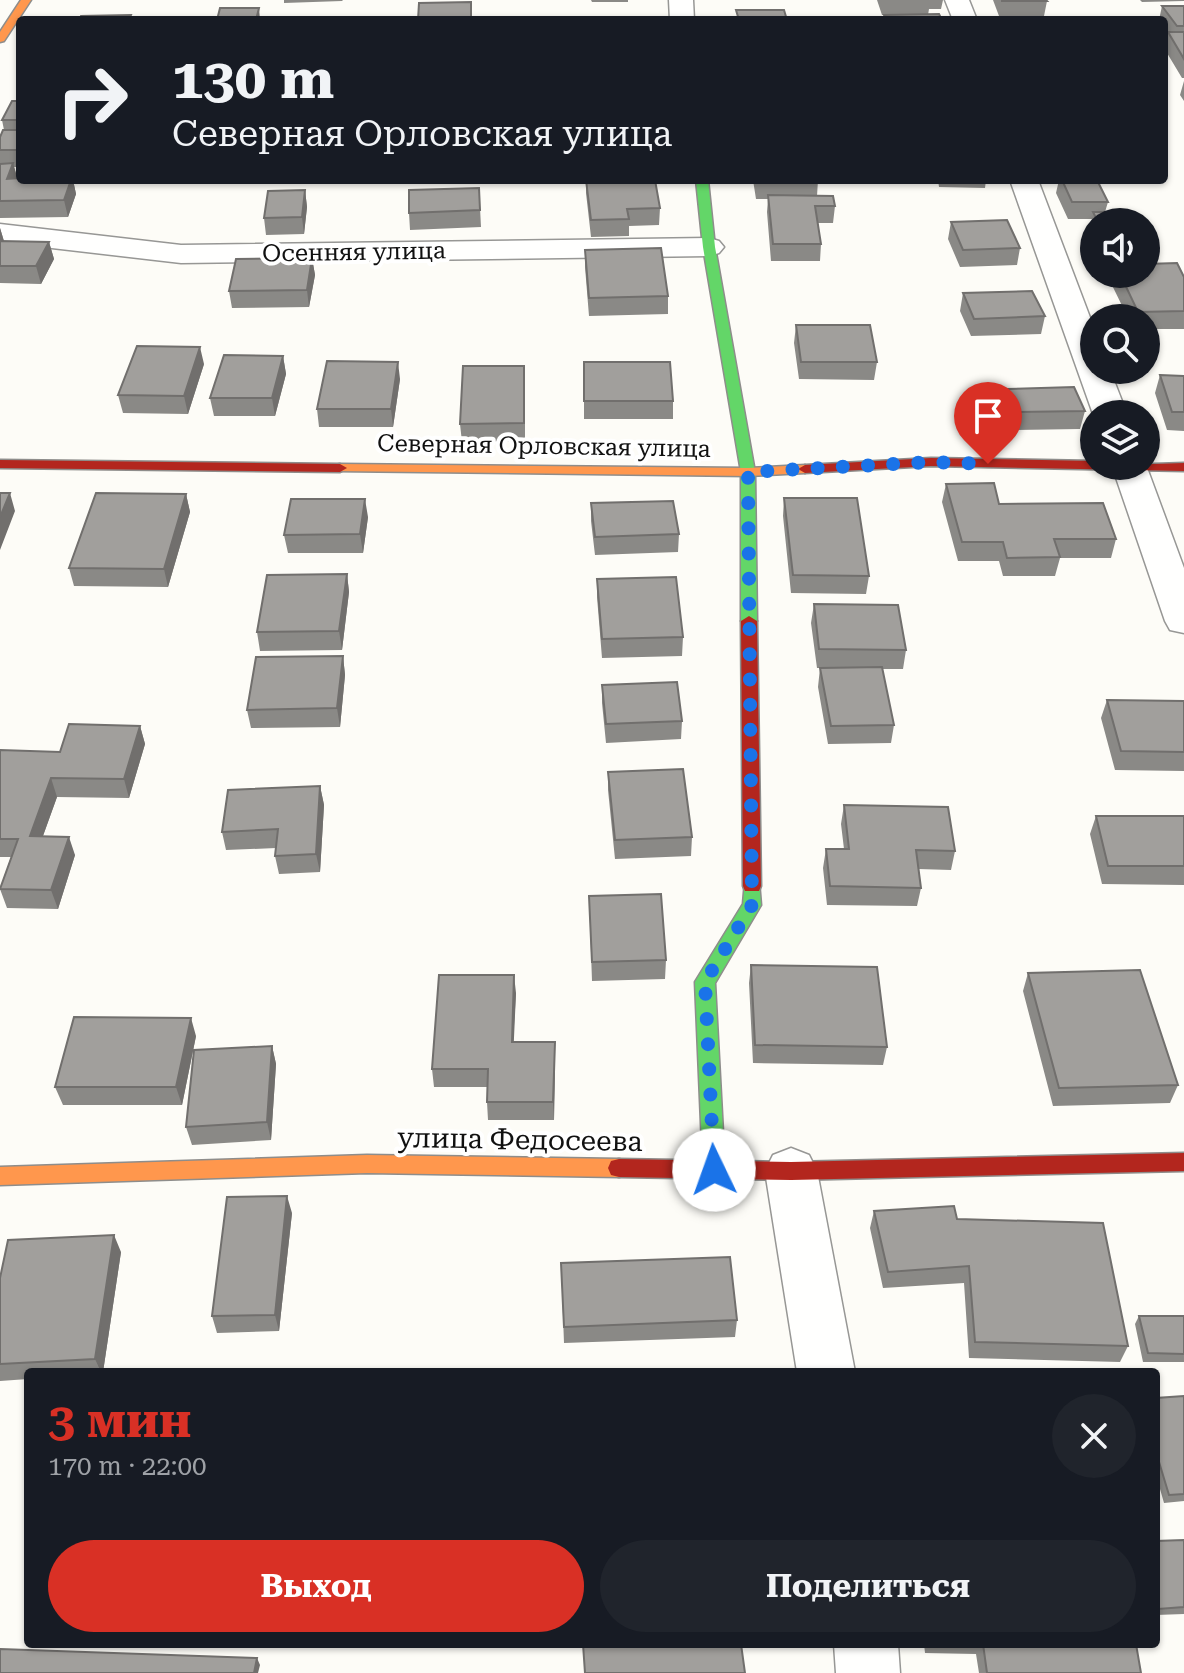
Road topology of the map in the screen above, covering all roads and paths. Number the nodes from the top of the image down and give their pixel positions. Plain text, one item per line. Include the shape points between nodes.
1 (26, 0) edge
2 (0, 39) edge
3 (702, 184) edge
4 (1025, 184) edge
5 (0, 233) edge
6 (709, 247) junction
7 (1105, 400) edge
8 (0, 464) edge
9 (1080, 466) edge
10 (1160, 467) edge
11 (1184, 467) edge
12 (748, 472) junction
13 (1134, 480) edge
14 (1184, 621) edge
15 (1184, 1162) edge
16 (714, 1170) junction
17 (791, 1171) junction
18 (0, 1176) edge
19 (825, 1368) edge
20 (866, 1648) edge
21 (868, 1673) edge

1 - 2 street
3 - 6 street
4 - 7 street
5 - 6 street, Осенняя улица via 181,254
6 - 12 street
8 - 12 street, Северная Орловская улица
9 - 12 street, Северная Орловская улица via 931,462
10 - 11 street, Северная Орловская улица
12 - 16 street via 752,905 705,982
13 - 14 street
15 - 17 street, улица Федосеева
16 - 17 street, улица Федосеева
16 - 18 street, улица Федосеева via 367,1164
17 - 19 street
20 - 21 street

